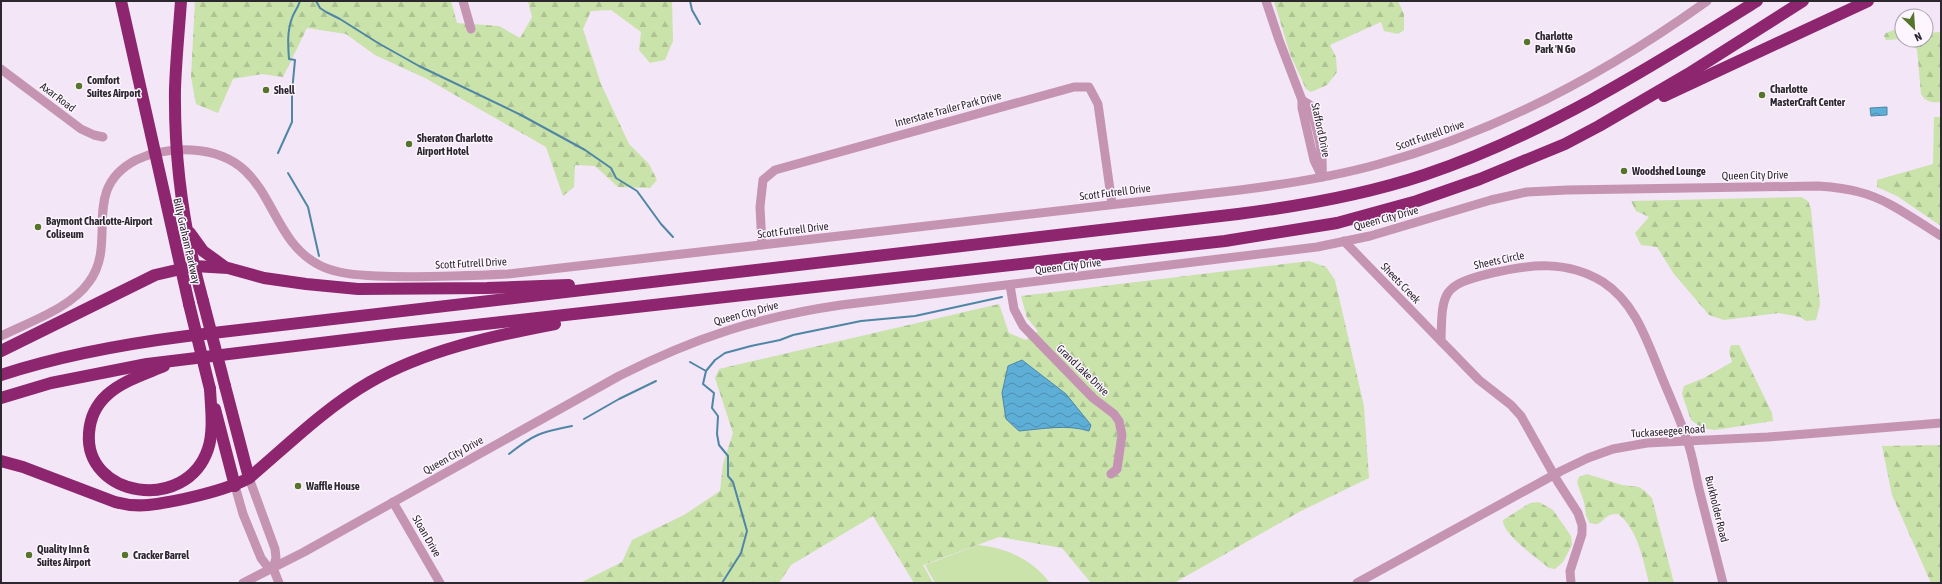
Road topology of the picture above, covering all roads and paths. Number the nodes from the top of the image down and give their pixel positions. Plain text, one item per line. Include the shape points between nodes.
1 (121, 1) edge
2 (181, 1) edge
3 (463, 1) edge
4 (1266, 1) edge
5 (1707, 1) edge
6 (1741, 1) edge
7 (1757, 1) edge
8 (1803, 1) edge
9 (1868, 1) edge
10 (471, 29) dead end
11 (1702, 35) junction
12 (1, 69) edge
13 (1600, 126) junction
14 (103, 137) dead end
15 (177, 150) junction
16 (154, 154) junction
17 (1322, 178) junction
18 (1112, 204) junction
19 (186, 227) junction
20 (1941, 236) edge
21 (1344, 242) junction
22 (762, 245) junction
23 (194, 266) junction
24 (181, 268) junction
25 (228, 268) junction
26 (627, 285) junction
27 (1010, 285) junction
28 (660, 305) junction
29 (1, 336) edge
30 (1441, 340) junction
31 (1, 351) edge
32 (182, 360) junction
33 (1, 375) edge
34 (210, 389) junction
35 (1, 398) edge
36 (1941, 423) edge
37 (1687, 440) junction
38 (1, 461) edge
39 (1111, 474) dead end
40 (1554, 475) junction
41 (249, 478) junction
42 (235, 486) junction
43 (393, 502) junction
44 (273, 568) junction
45 (243, 583) edge
46 (279, 583) edge
47 (440, 583) edge
48 (1357, 583) edge
49 (1571, 583) edge
50 (1723, 583) edge

1 - 16 highway, Billy Graham Parkway
2 - 15 highway, Billy Graham Parkway via 176,71
3 - 10 street
4 - 17 street, Stafford Drive via 1302,100 1310,105 1323,158
5 - 17 street, Scott Futrell Drive via 1600,69 1503,120 1442,145
6 - 11 highway
7 - 11 highway
8 - 13 highway
9 - 13 highway
11 - 26 highway via 1590,100 1516,138 1448,166 1382,187 1328,200 1238,214
12 - 14 street, Axar Road via 81,129
13 - 28 highway via 1565,144 1480,179 1417,201 1337,223 1225,241
15 - 16 street, Scott Futrell Drive
15 - 19 highway, Billy Graham Parkway
15 - 22 street, Scott Futrell Drive via 199,150 218,155 242,168 262,189 293,244 310,260 340,272 425,277 508,274
16 - 24 highway, Billy Graham Parkway
16 - 29 street, Scott Futrell Drive via 136,160 118,173 106,190 102,207 101,254 98,266 88,284 71,300
17 - 18 street, Scott Futrell Drive
18 - 22 street, Scott Futrell Drive
18 - 22 street, Interstate Trailer Park Drive via 1098,104 1089,87 1074,87 774,170 763,180 760,208
19 - 23 highway, Billy Graham Parkway
19 - 25 highway via 203,252
20 - 21 street, Queen City Drive via 1878,199 1859,192 1814,186 1527,192
21 - 27 street, Queen City Drive via 1279,253
21 - 30 street, Sheets Creek
23 - 24 highway
23 - 25 highway
23 - 41 highway, Billy Graham Parkway, bridge
24 - 31 highway via 155,275
24 - 34 highway, Billy Graham Parkway, bridge
25 - 26 highway via 264,278 352,288
26 - 33 highway via 152,340 76,354
27 - 39 street, Grand Lake Drive via 1014,309 1023,326 1092,398 1114,414 1119,421 1122,442 1117,469
27 - 43 street, Queen City Drive via 810,309 764,319 706,337 652,359 619,376
28 - 32 highway
28 - 41 highway via 507,333 405,365 370,382 330,409
30 - 37 street, Sheets Circle via 1443,302 1449,290 1461,282 1513,268 1537,265 1553,265 1582,272 1613,290 1635,316
30 - 40 street via 1479,380 1521,416
32 - 34 highway via 115,389 96,408 89,427 90,448 97,464 107,475 123,485 145,491 163,490 189,477 203,460 209,444
32 - 35 highway via 93,373
34 - 42 highway, Billy Graham Parkway
36 - 37 street, Tuckaseegee Road via 1768,437
37 - 40 street, Tuckaseegee Road via 1647,443 1613,450 1588,458
37 - 50 street, Burkholder Road
38 - 42 highway via 127,505 161,503
40 - 48 street, Tuckaseegee Road
40 - 49 street via 1578,513 1582,525 1582,534 1570,571
41 - 42 highway
41 - 44 street via 276,555
42 - 44 street via 260,558 267,566
43 - 44 street, Queen City Drive
43 - 47 street, Sloan Drive
44 - 45 street, Queen City Drive
44 - 46 street

